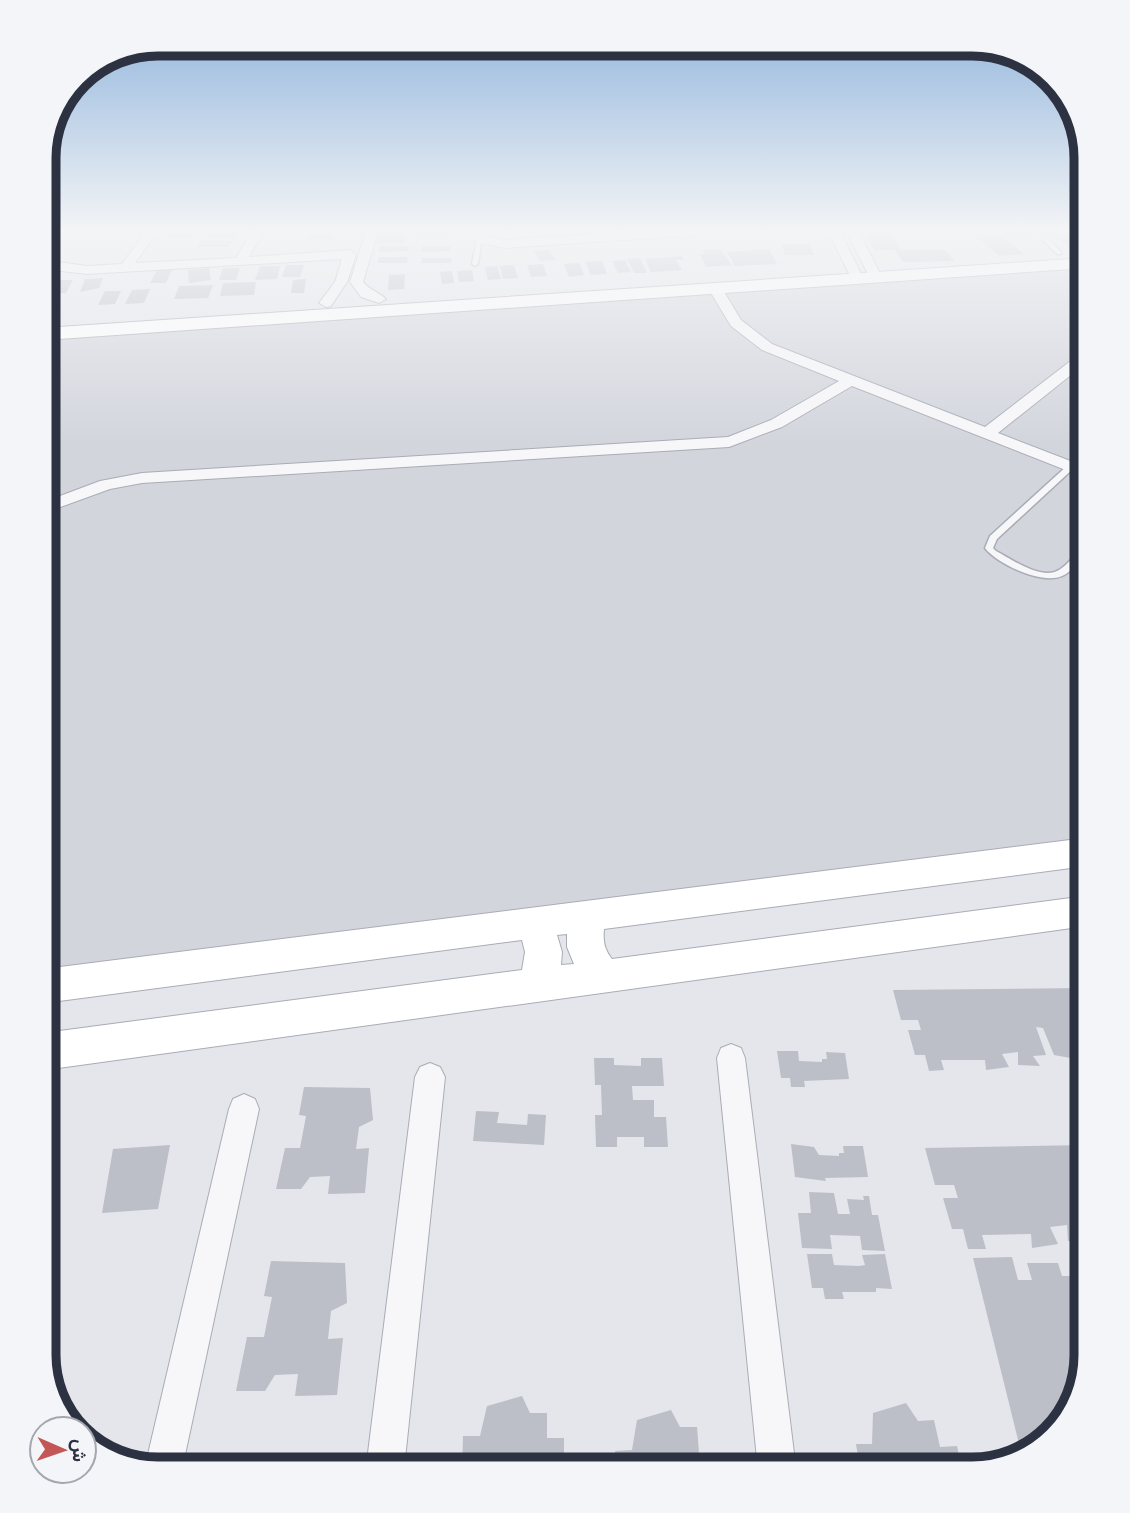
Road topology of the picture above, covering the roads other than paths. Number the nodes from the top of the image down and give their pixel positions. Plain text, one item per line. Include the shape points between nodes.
1 (344, 302) edge
2 (517, 302) edge
3 (723, 302) edge
4 (326, 303) joint
5 (56, 320) edge
6 (56, 333) edge
7 (1074, 365) edge
8 (849, 381) junction
9 (986, 435) junction
10 (1071, 467) junction
11 (1074, 468) edge
12 (56, 504) edge
13 (1074, 560) edge
14 (1074, 854) edge
15 (1074, 913) edge
16 (590, 915) junction
17 (530, 923) junction
18 (602, 974) junction
19 (536, 983) junction
20 (56, 984) edge
21 (56, 1050) edge
22 (731, 1058) dead end
23 (430, 1077) dead end
24 (244, 1109) dead end
25 (166, 1457) edge
26 (387, 1457) edge
27 (777, 1457) edge

1 - 4 street
2 - 6 street
3 - 8 street via 749,335 789,358
4 - 5 street
7 - 9 street
8 - 9 street
8 - 12 street via 784,421 729,442 142,478 106,485
9 - 10 street
10 - 11 street
10 - 13 lane via 993,538 989,548 1035,573 1060,574
14 - 16 street
15 - 18 street
16 - 17 street
16 - 18 street via 583,939
17 - 19 street via 545,958
17 - 20 street
18 - 19 street
19 - 21 street
22 - 27 street
23 - 26 street
24 - 25 street

